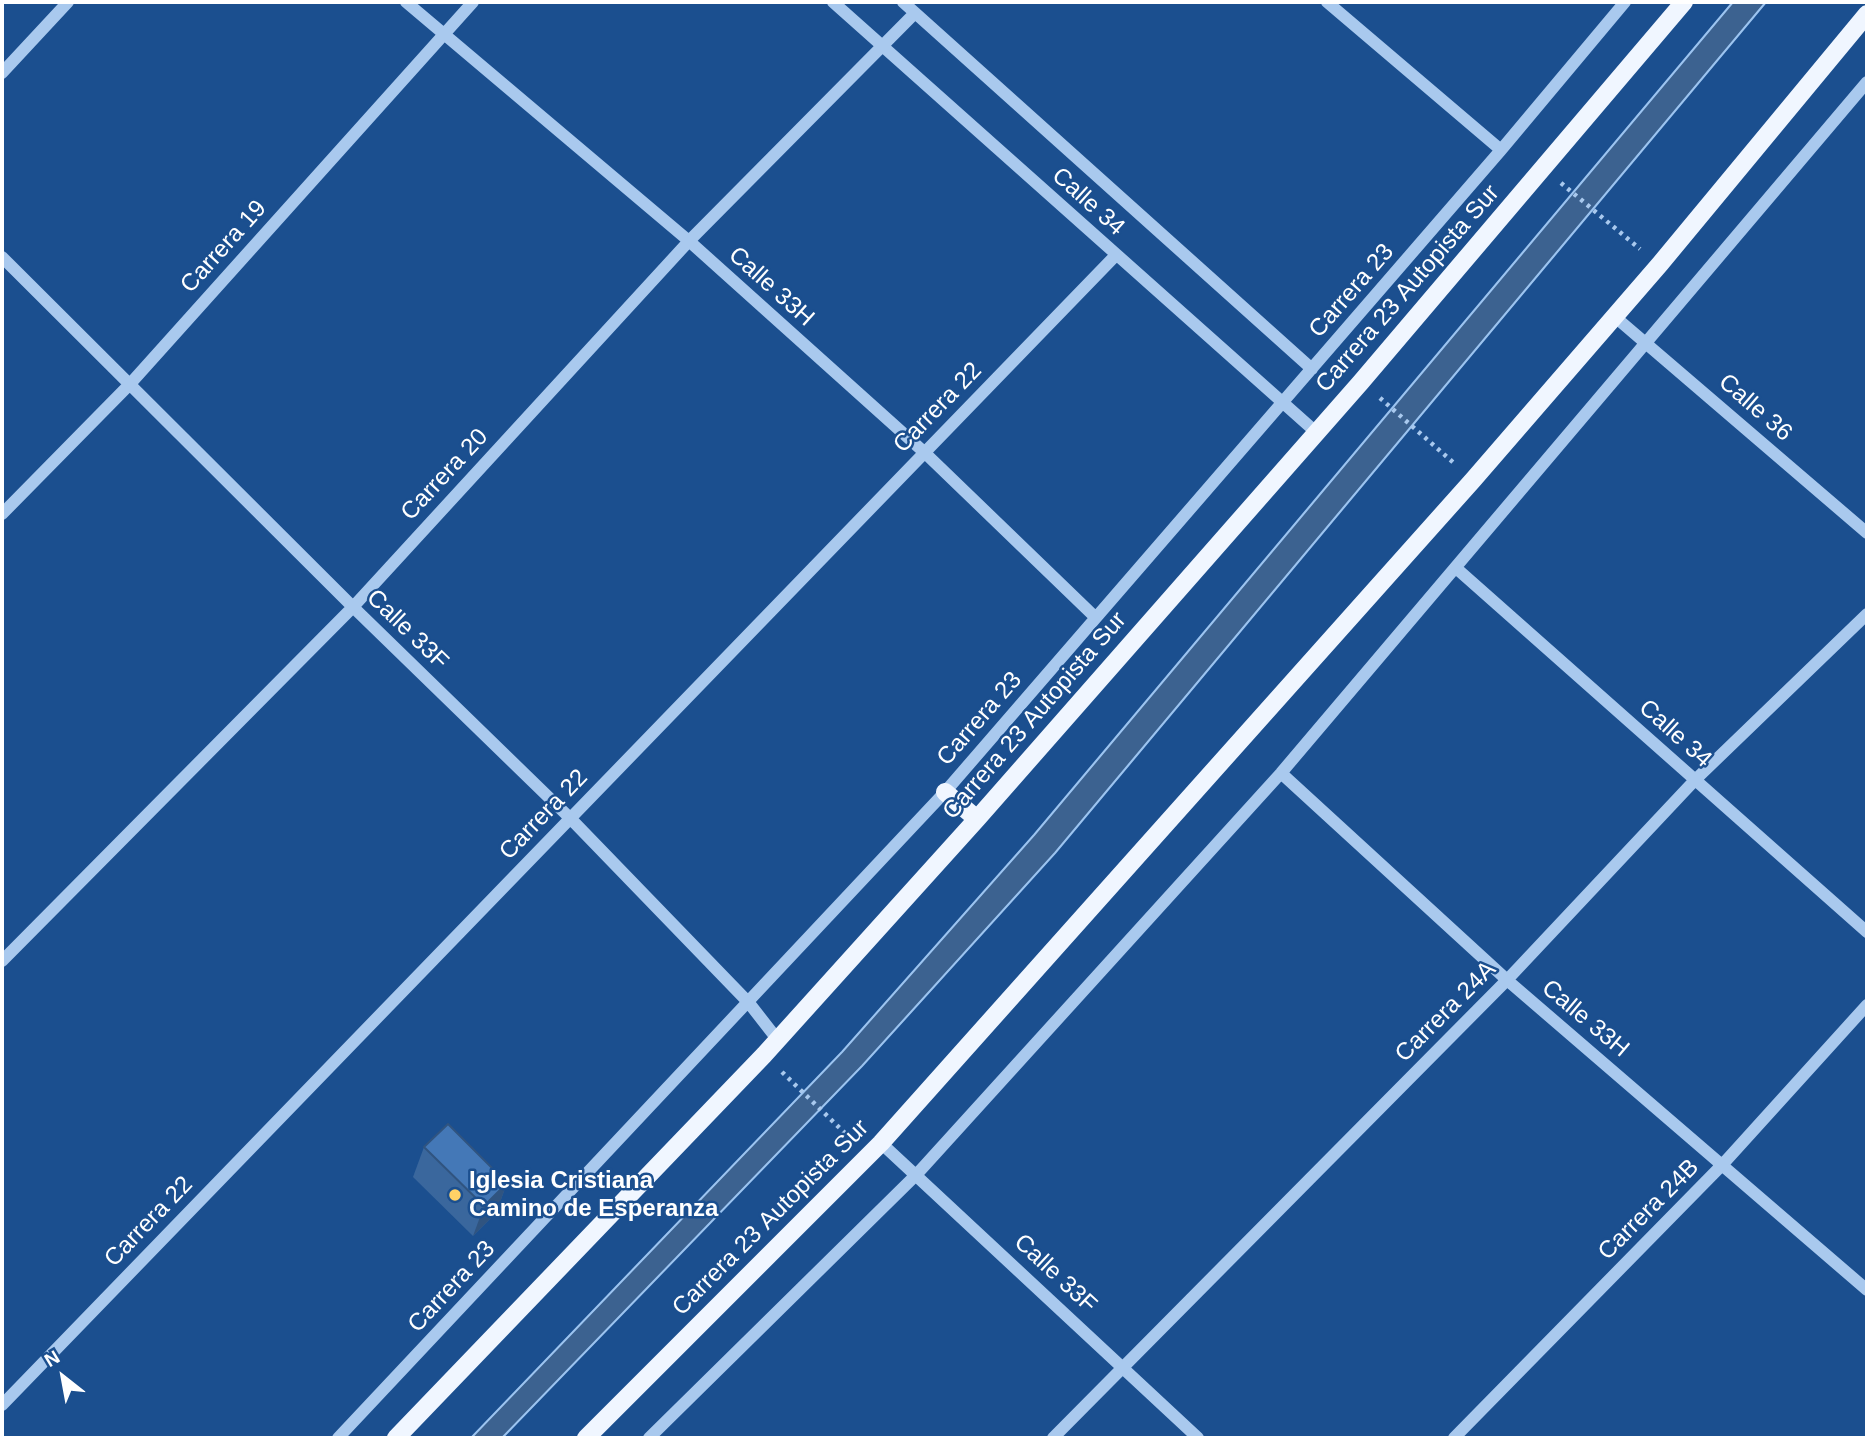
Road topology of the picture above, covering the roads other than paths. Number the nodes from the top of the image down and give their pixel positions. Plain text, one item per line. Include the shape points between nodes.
1 (68, 2) edge
2 (406, 2) edge
3 (473, 2) edge
4 (833, 2) edge
5 (903, 2) edge
6 (1326, 2) edge
7 (1625, 2) edge
8 (1684, 2) edge
9 (915, 13) junction
10 (1867, 14) edge
11 (443, 34) junction
12 (884, 46) junction
13 (2, 73) edge
14 (1867, 82) edge
15 (1501, 150) junction
16 (689, 241) junction
17 (1116, 255) junction
18 (2, 257) edge
19 (1614, 316) junction
20 (1647, 344) junction
21 (1312, 369) junction
22 (130, 384) junction
23 (1283, 402) junction
24 (1317, 433) junction
25 (924, 452) junction
26 (2, 514) edge
27 (1867, 533) edge
28 (1455, 568) junction
29 (353, 607) junction
30 (1867, 614) edge
31 (1095, 617) junction
32 (1281, 773) junction
33 (1695, 780) junction
34 (945, 792) junction
35 (570, 818) junction
36 (977, 819) junction
37 (1867, 932) edge
38 (2, 961) edge
39 (1507, 980) junction
40 (749, 1003) junction
41 (1867, 1005) edge
42 (777, 1040) junction
43 (881, 1143) junction
44 (1723, 1164) junction
45 (917, 1174) junction
46 (1867, 1290) edge
47 (1124, 1367) junction
48 (2, 1405) edge
49 (338, 1438) edge
50 (396, 1438) edge
51 (586, 1438) edge
52 (649, 1438) edge
53 (1053, 1438) edge
54 (1198, 1438) edge
55 (1454, 1438) edge

1 - 13 street
2 - 11 street, Calle 33H
3 - 11 street, Carrera 19
4 - 12 street, Calle 34
5 - 9 street, Calle 34
6 - 15 street
7 - 15 street, Carrera 23
8 - 24 main road, Carrera 23 Autopista Sur
9 - 12 street, Carrera 20
9 - 21 street, Calle 34
10 - 19 main road, Carrera 23 Autopista Sur
11 - 16 street, Calle 33H
11 - 22 street, Carrera 19
12 - 16 street, Carrera 20
12 - 17 street, Calle 34
14 - 20 street
15 - 21 street, Carrera 23
16 - 25 street, Calle 33H
16 - 29 street, Carrera 20
17 - 23 street, Calle 34
17 - 25 street, Carrera 22
18 - 22 street, Calle 33F
19 - 20 street, Calle 36
19 - 43 main road, Carrera 23 Autopista Sur
20 - 27 street, Calle 36
20 - 28 street
21 - 23 street, Carrera 23
22 - 26 street, Carrera 19
22 - 29 street, Calle 33F
23 - 24 street, Calle 34
23 - 31 street, Carrera 23
24 - 36 main road, Carrera 23 Autopista Sur
25 - 31 street, Calle 33H
25 - 35 street, Carrera 22
28 - 32 street
28 - 33 street, Calle 34
29 - 35 street, Calle 33F
29 - 38 street, Carrera 20
30 - 33 street, Carrera 24A
31 - 34 street, Carrera 23
32 - 39 street, Calle 33H
32 - 45 street
33 - 37 street, Calle 34
33 - 39 street, Carrera 24A
34 - 36 main road
34 - 40 street, Carrera 23
35 - 40 street, Calle 33F
35 - 48 street, Carrera 22
36 - 42 main road, Carrera 23 Autopista Sur
39 - 44 street, Calle 33H
39 - 47 street, Carrera 24A
40 - 42 street, Calle 33F
40 - 49 street, Carrera 23
41 - 44 street, Carrera 24B
42 - 50 main road, Carrera 23 Autopista Sur
43 - 45 street, Calle 33F
43 - 51 main road, Carrera 23 Autopista Sur
44 - 46 street, Calle 33H
44 - 55 street, Carrera 24B
45 - 47 street, Calle 33F
45 - 52 street
47 - 53 street, Carrera 24A
47 - 54 street, Calle 33F

